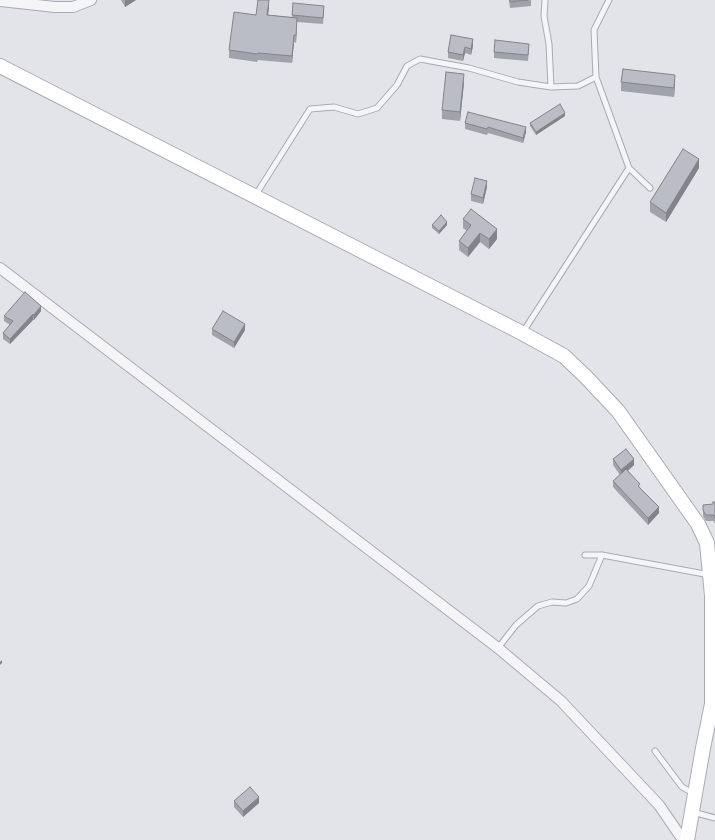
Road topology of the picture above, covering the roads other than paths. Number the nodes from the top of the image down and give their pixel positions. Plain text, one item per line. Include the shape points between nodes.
1 (91, 0) edge
2 (544, 0) edge
3 (609, 0) edge
4 (0, 1) edge
5 (0, 66) edge
6 (596, 77) junction
7 (551, 87) junction
8 (629, 168) junction
9 (650, 188) dead end
10 (254, 197) junction
11 (0, 268) edge
12 (522, 333) junction
13 (711, 542) edge
14 (585, 554) dead end
15 (602, 555) junction
16 (711, 575) junction
17 (714, 597) edge
18 (498, 648) junction
19 (655, 751) dead end
20 (696, 795) junction
21 (692, 812) junction
22 (715, 818) edge
23 (683, 840) edge
24 (687, 840) edge

1 - 4 street via 73,6 55,7
2 - 7 lane
3 - 6 lane via 594,30
5 - 10 street
6 - 7 lane via 578,86
6 - 8 lane
7 - 10 lane via 518,82 469,68 420,59 407,66 397,85 377,108 358,114 334,107 310,109
8 - 9 lane
8 - 12 lane
10 - 12 street
11 - 18 street
12 - 13 street via 564,356 618,412
13 - 16 street
14 - 15 lane
15 - 16 lane
15 - 18 lane via 589,586 577,599 566,604 552,602 538,606 516,625
16 - 17 street
17 - 20 street via 712,704
18 - 23 street via 561,701 659,805
19 - 20 lane via 682,787
20 - 21 street
21 - 22 lane
21 - 24 street

